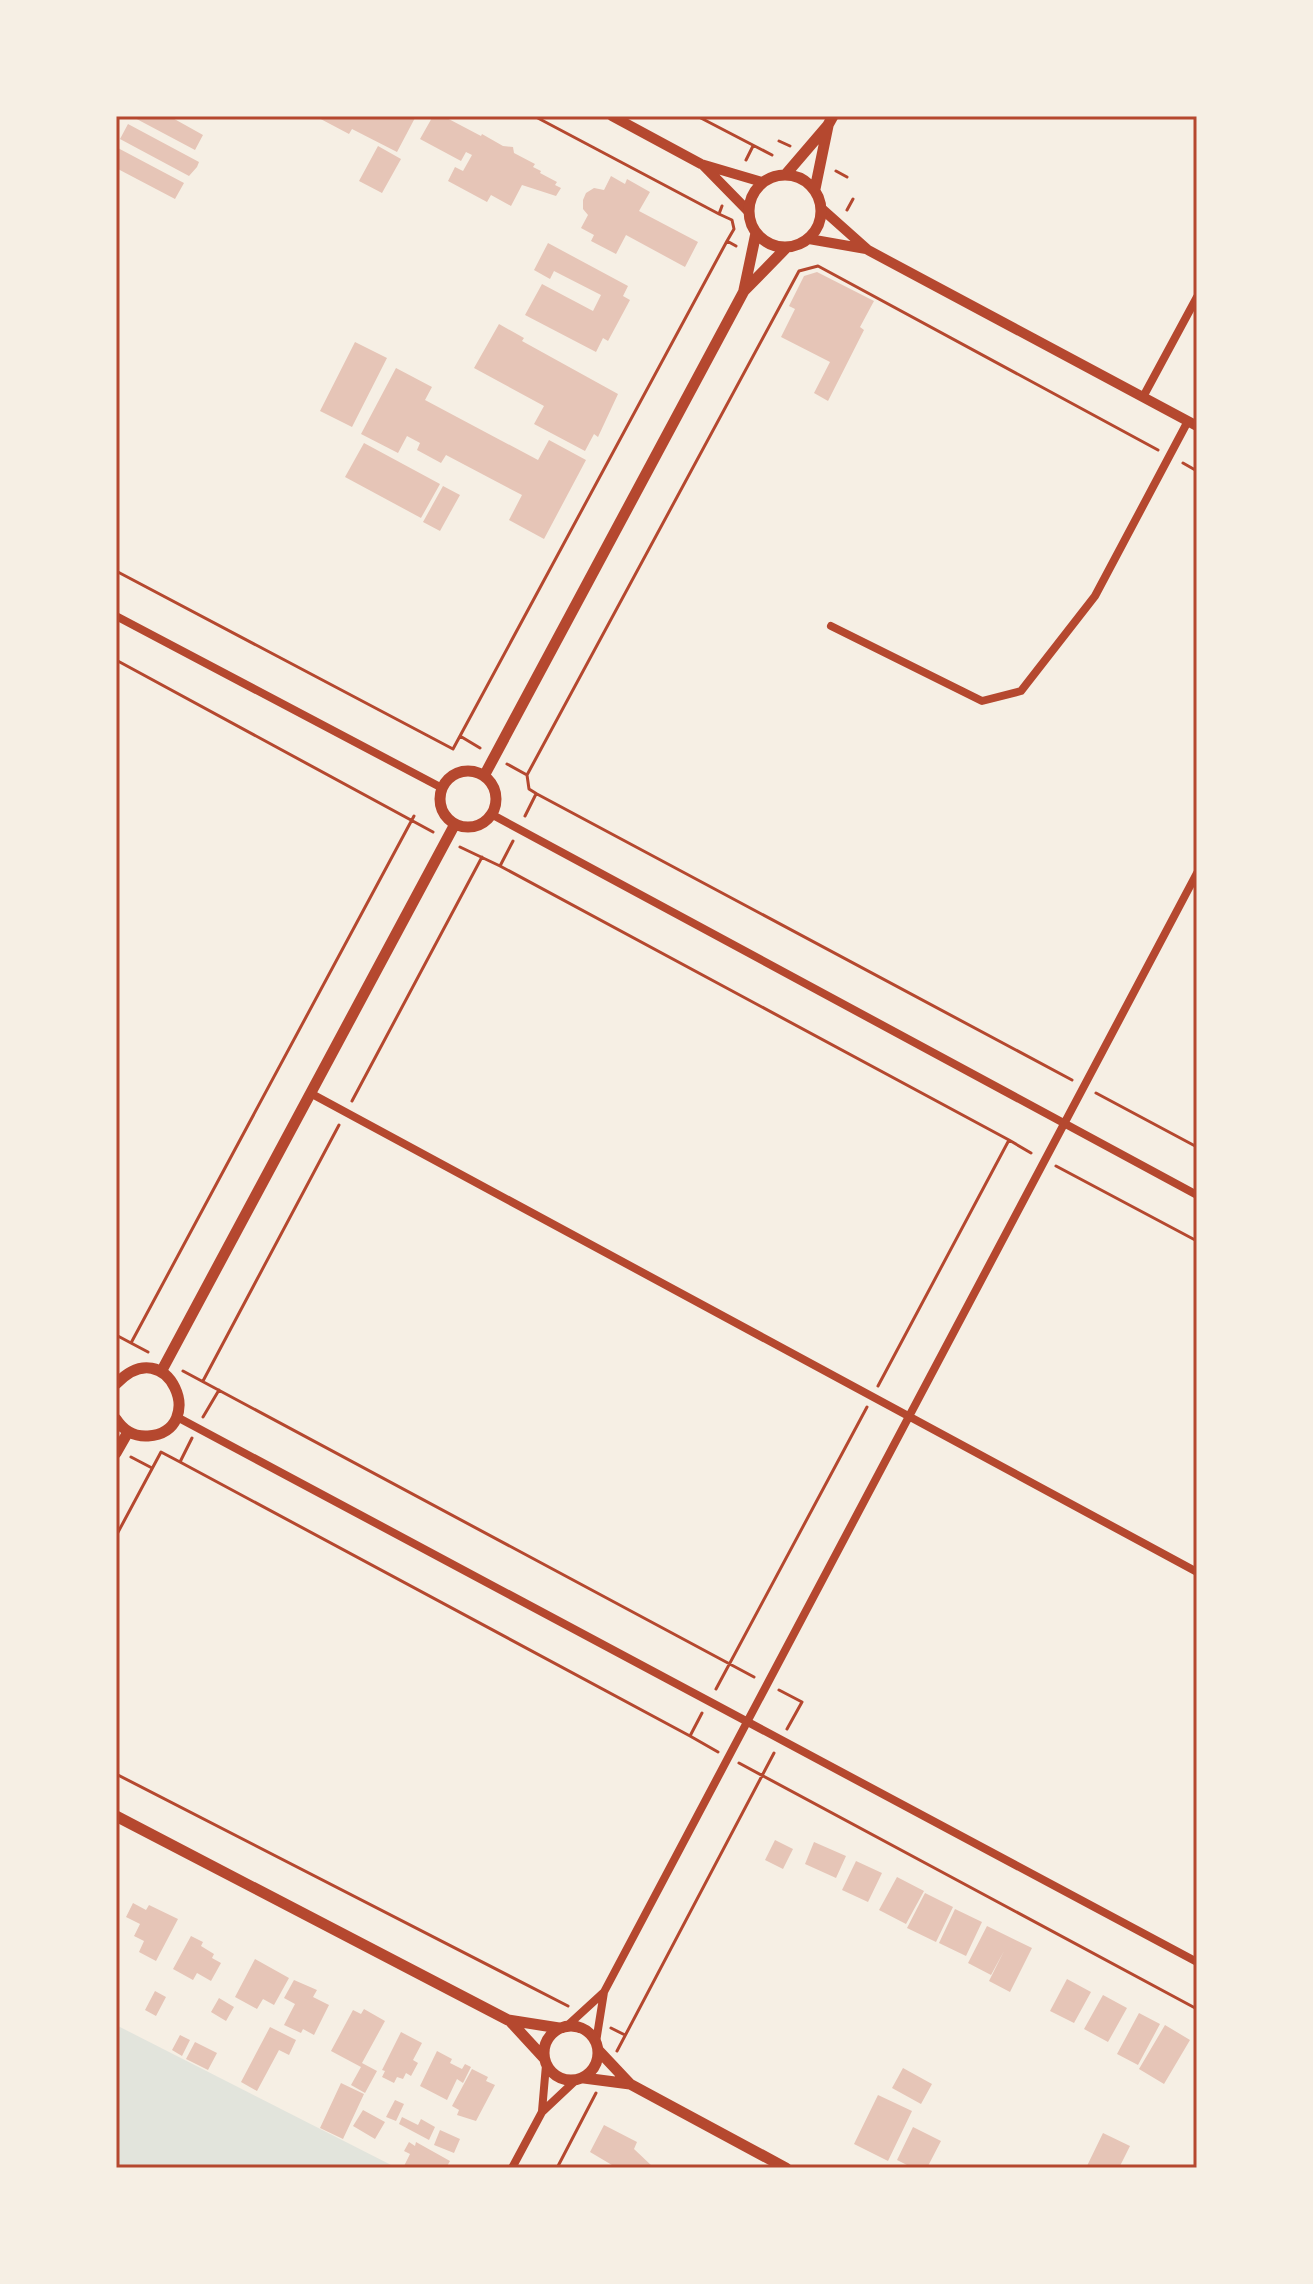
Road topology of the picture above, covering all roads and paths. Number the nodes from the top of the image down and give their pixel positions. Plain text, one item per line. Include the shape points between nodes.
1 (534, 116) edge
2 (612, 116) edge
3 (697, 116) edge
4 (831, 121) edge
5 (772, 155) dead end
6 (701, 164) junction
7 (786, 174) junction
8 (762, 182) junction
9 (815, 189) junction
10 (822, 209) junction
11 (749, 212) junction
12 (719, 214) dead end
13 (756, 233) junction
14 (809, 239) junction
15 (727, 241) dead end
16 (787, 247) junction
17 (868, 250) junction
18 (744, 291) junction
19 (1197, 297) edge
20 (1143, 397) junction
21 (1192, 424) edge
22 (1169, 456) junction
23 (1197, 471) edge
24 (116, 571) edge
25 (116, 616) edge
26 (831, 626) dead end
27 (116, 660) edge
28 (460, 736) junction
29 (493, 756) junction
30 (527, 775) junction
31 (484, 776) junction
32 (442, 788) junction
33 (537, 794) junction
34 (491, 814) junction
35 (413, 818) junction
36 (455, 824) junction
37 (519, 828) junction
38 (445, 839) junction
39 (500, 866) junction
40 (1197, 873) edge
41 (1084, 1086) junction
42 (312, 1094) junction
43 (1064, 1123) junction
44 (1009, 1140) junction
45 (1197, 1147) edge
46 (1045, 1160) junction
47 (1197, 1195) edge
48 (1197, 1241) edge
49 (116, 1335) edge
50 (131, 1343) junction
51 (164, 1367) junction
52 (116, 1384) edge
53 (872, 1397) junction
54 (907, 1416) junction
55 (177, 1417) junction
56 (116, 1419) edge
57 (128, 1432) junction
58 (117, 1451) edge
59 (161, 1452) dead end
60 (180, 1462) dead end
61 (152, 1468) junction
62 (116, 1536) edge
63 (1197, 1572) edge
64 (730, 1665) junction
65 (766, 1684) junction
66 (709, 1702) junction
67 (745, 1722) junction
68 (781, 1741) junction
69 (116, 1774) edge
70 (762, 1776) junction
71 (116, 1816) edge
72 (1197, 1962) edge
73 (604, 1992) junction
74 (1197, 2009) edge
75 (581, 2013) junction
76 (508, 2020) junction
77 (599, 2022) junction
78 (563, 2027) junction
79 (625, 2035) junction
80 (597, 2046) junction
81 (545, 2061) junction
82 (611, 2063) junction
83 (580, 2079) junction
84 (602, 2080) junction
85 (630, 2084) junction
86 (542, 2112) junction
87 (512, 2168) edge
88 (557, 2168) edge
89 (786, 2168) edge

1 - 12 path
2 - 6 street
3 - 5 path
4 - 7 main road
4 - 9 main road
6 - 8 street
6 - 11 street
7 - 8 main road
7 - 9 main road
8 - 11 main road
9 - 10 main road
10 - 14 main road
10 - 17 street
11 - 13 main road
13 - 16 main road
13 - 18 main road
14 - 16 main road
14 - 17 street
15 - 28 path
16 - 18 main road
17 - 20 street
18 - 29 main road
19 - 20 street
20 - 21 street
21 - 22 street
22 - 23 path
22 - 26 street via 1095,596 1021,691 982,701
22 - 30 path via 818,266 799,271
24 - 28 path via 453,749
25 - 32 street
27 - 35 path
28 - 29 path
29 - 30 path
29 - 31 main road
30 - 33 path via 529,789
31 - 32 main road via 455,774
31 - 34 main road via 495,793
32 - 36 main road via 442,808
33 - 37 path
33 - 41 path
34 - 36 main road via 475,825
34 - 37 street
35 - 38 path
35 - 50 path
36 - 38 main road
37 - 39 path
37 - 43 street
38 - 39 path
38 - 42 main road
39 - 44 path
40 - 41 street
41 - 43 street
41 - 45 path
42 - 51 main road
42 - 53 street
43 - 46 street
43 - 47 street
44 - 46 path
44 - 53 path
46 - 48 path
46 - 54 street
49 - 50 path
50 - 51 path
51 - 52 main road via 136,1369
51 - 55 main road via 178,1391
51 - 64 path
53 - 54 street
53 - 64 path
54 - 63 street
54 - 65 street
55 - 57 main road via 156,1435
55 - 66 street
56 - 57 main road
57 - 58 main road
58 - 61 path
59 - 61 path
60 - 66 path via 690,1736
61 - 62 path
64 - 65 path
64 - 66 path
65 - 67 street
65 - 68 path via 802,1702
66 - 67 street
67 - 68 street
67 - 73 street
68 - 70 path
68 - 72 street
69 - 75 path
70 - 74 path
70 - 79 path
71 - 76 main road
73 - 75 street
73 - 77 street
75 - 78 street
76 - 78 main road
76 - 81 main road
77 - 79 path
77 - 80 street
78 - 80 main road via 585,2029
78 - 81 main road via 547,2040
79 - 82 path
80 - 82 main road
80 - 83 main road via 596,2066
81 - 83 main road via 559,2078
81 - 86 street
82 - 85 main road
83 - 84 main road
83 - 86 street
84 - 85 main road
84 - 88 path
85 - 89 main road
86 - 87 street

